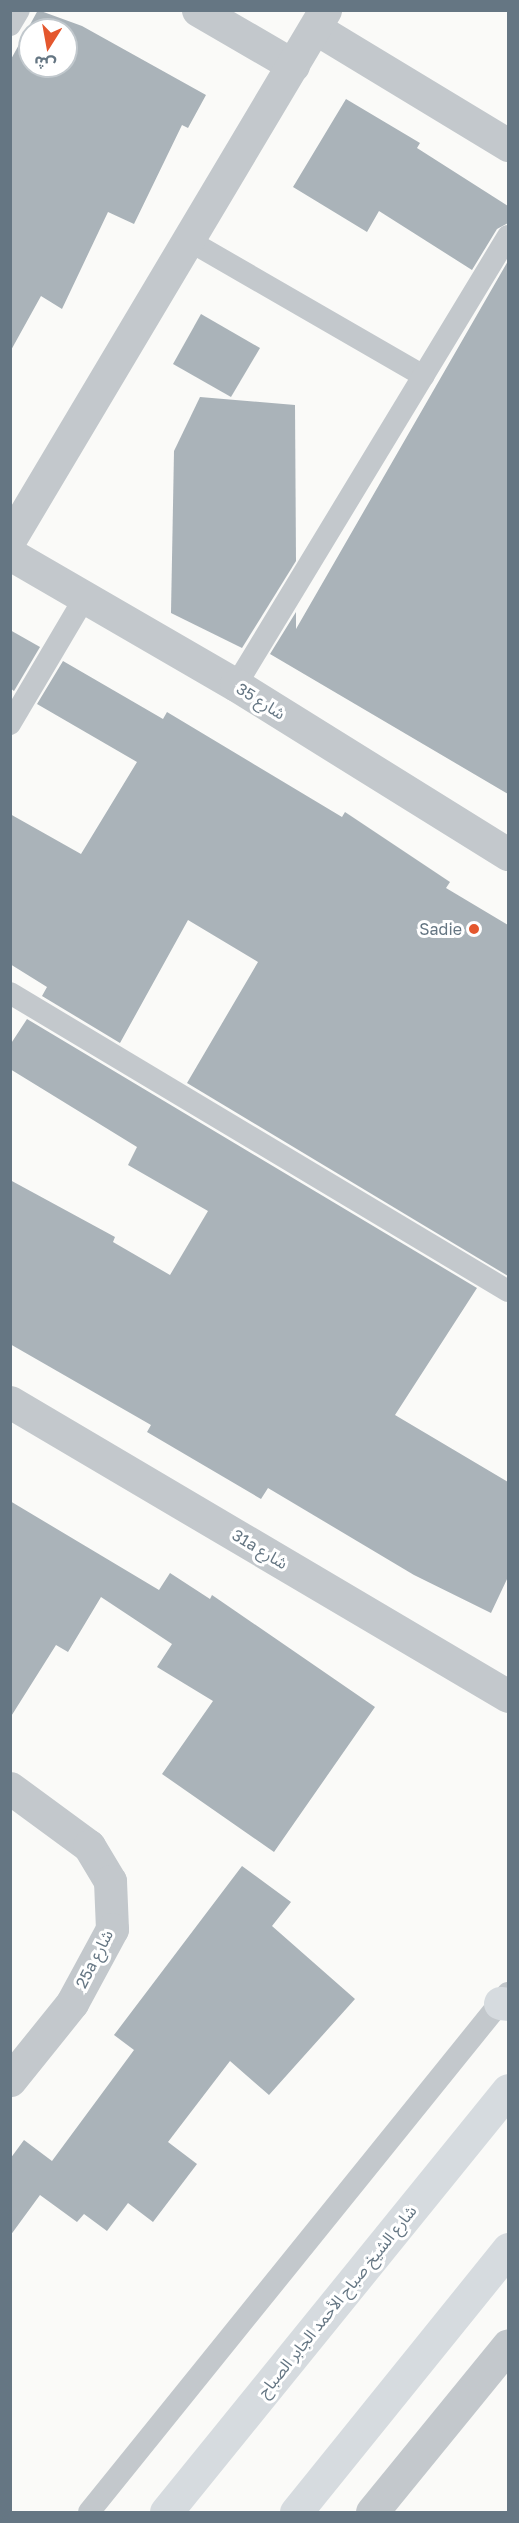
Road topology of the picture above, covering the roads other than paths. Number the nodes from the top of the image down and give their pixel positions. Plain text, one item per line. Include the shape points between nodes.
1 (19, 10) edge
2 (198, 10) edge
3 (320, 19) edge
4 (10, 25) edge
5 (293, 65) junction
6 (508, 145) edge
7 (508, 236) edge
8 (188, 240) junction
9 (424, 376) junction
10 (10, 539) edge
11 (10, 554) edge
12 (85, 597) junction
13 (237, 685) junction
14 (10, 724) edge
15 (508, 854) edge
16 (10, 993) edge
17 (508, 1291) edge
18 (10, 1402) edge
19 (508, 1696) edge
20 (10, 1788) edge
21 (506, 2000) edge
22 (10, 2080) edge
23 (508, 2090) edge
24 (508, 2249) edge
25 (508, 2346) edge
26 (89, 2512) edge
27 (166, 2512) edge
28 (296, 2512) edge
29 (372, 2512) edge

1 - 4 lane
2 - 5 street
3 - 5 street
3 - 6 street
5 - 8 street
7 - 9 lane
8 - 9 lane
8 - 10 street
9 - 13 lane
11 - 12 street, شارع 35
12 - 13 street, شارع 35
12 - 14 lane
13 - 15 street, شارع 35
16 - 17 lane
18 - 19 street, 31a شارع
20 - 22 street, 25a شارع via 39,1805 89,1846 110,1881 112,1929 72,2003
21 - 26 lane
23 - 27 main road, شارع الشيخ صباح الأحمد الجابر الصباح
24 - 28 main road
25 - 29 street

